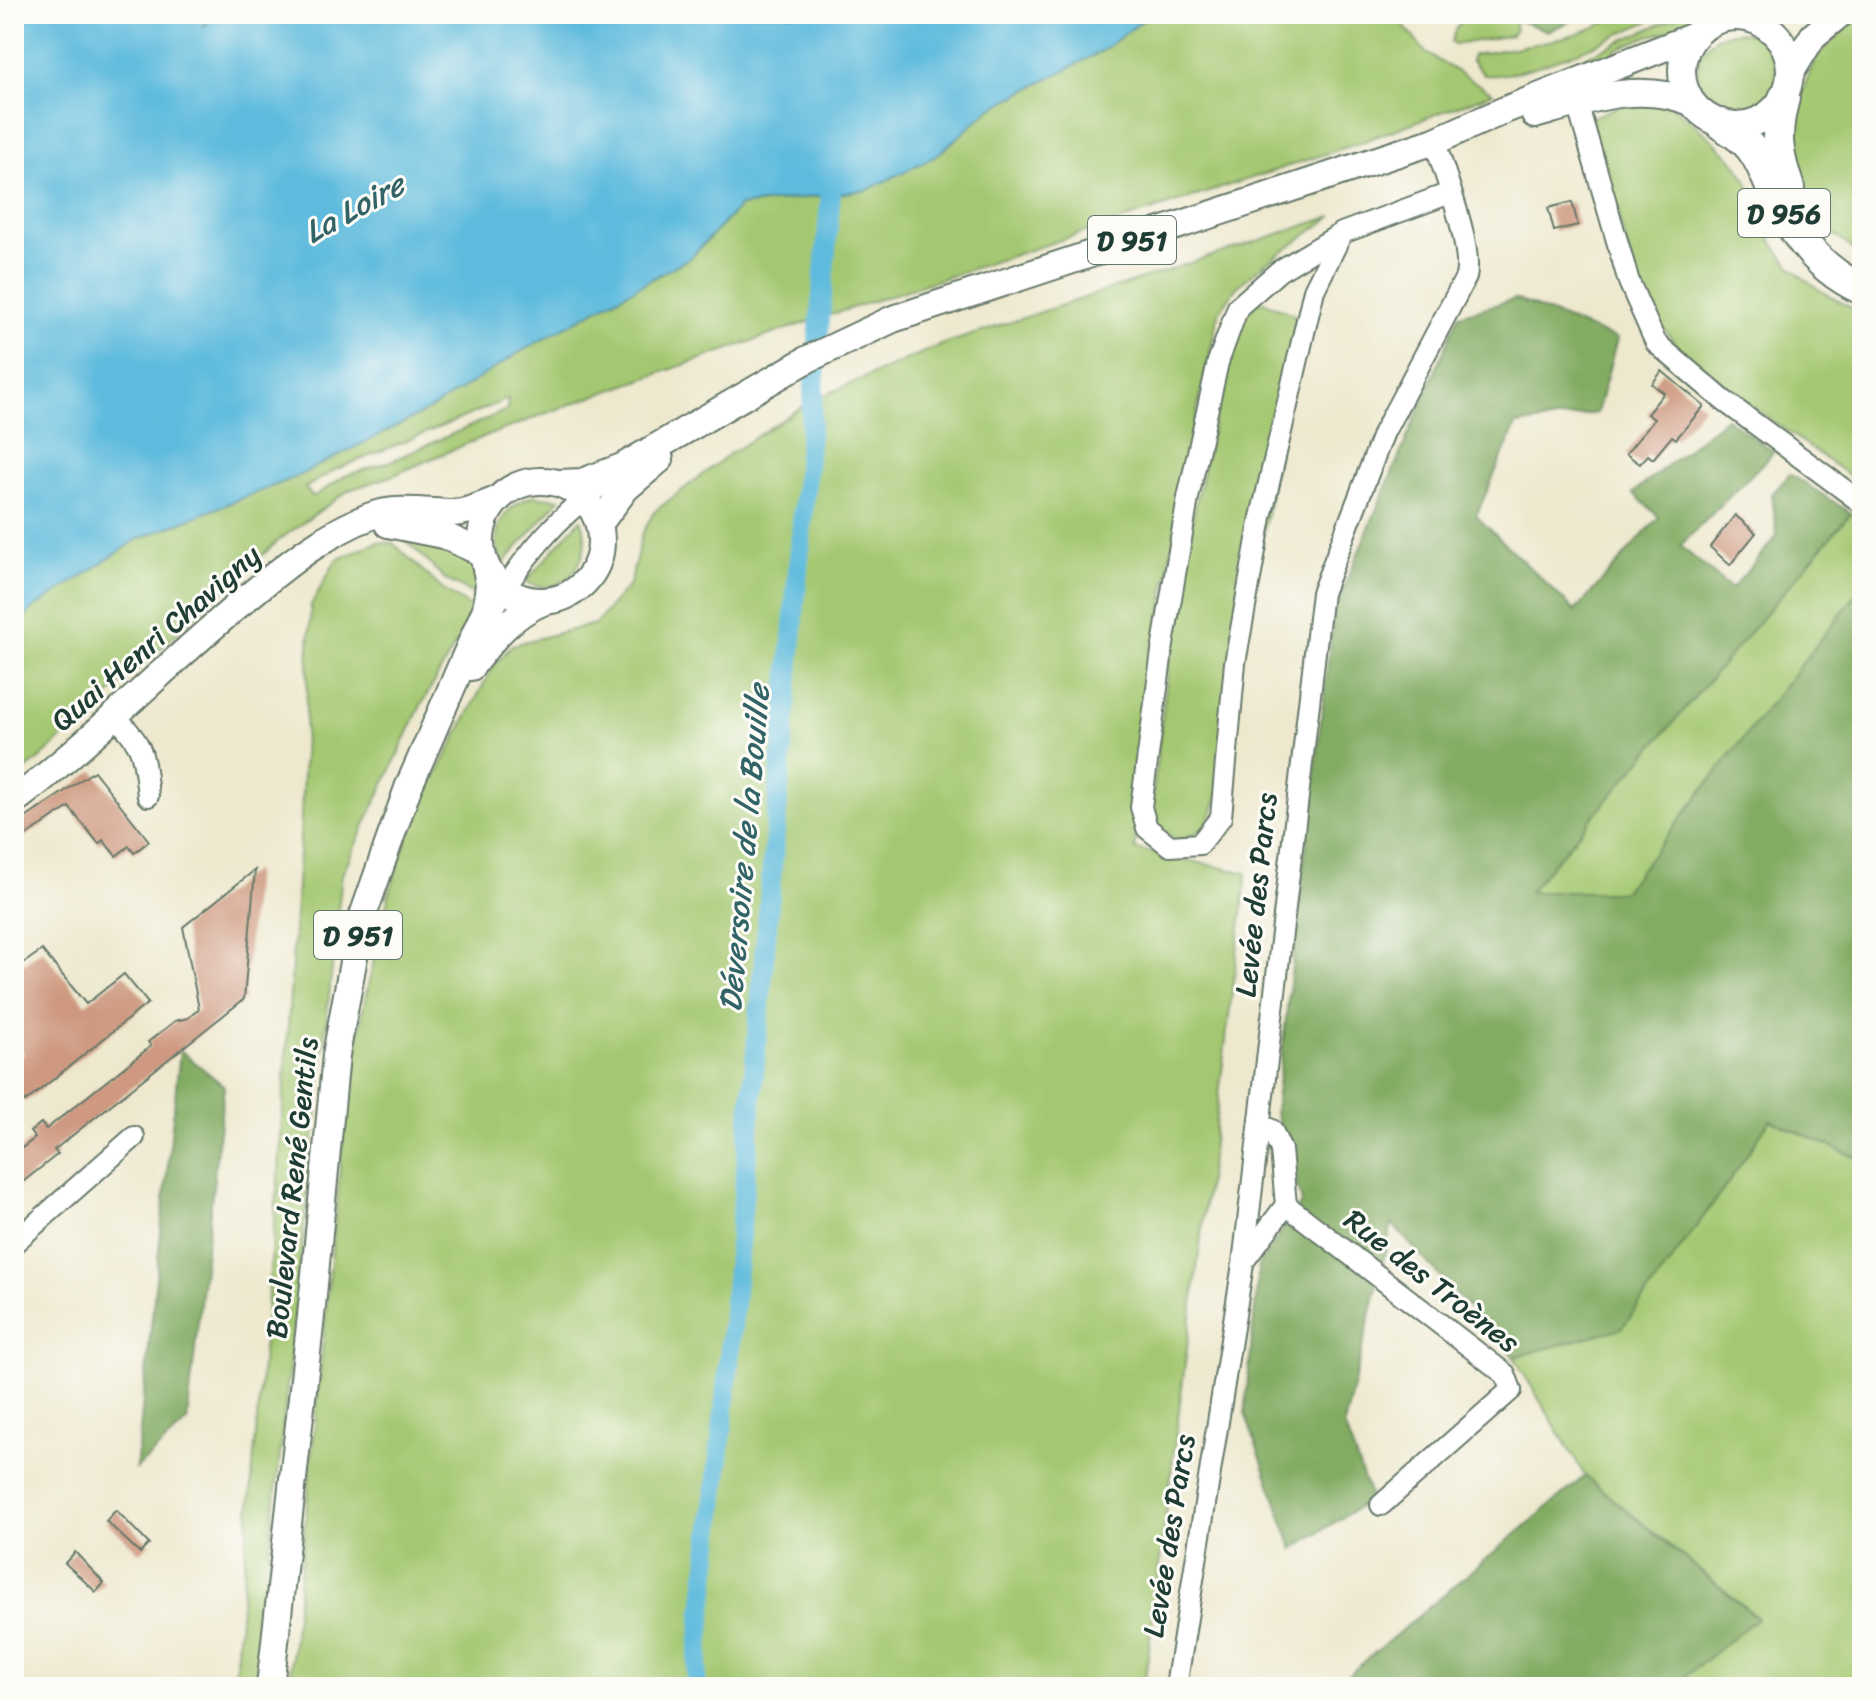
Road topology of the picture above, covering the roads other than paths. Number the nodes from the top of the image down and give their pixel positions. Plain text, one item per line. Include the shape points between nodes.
1 (1790, 14) edge
2 (1840, 14) edge
3 (1751, 19) junction
4 (1694, 36) junction
5 (1787, 85) junction
6 (1691, 102) junction
7 (1577, 103) junction
8 (1721, 124) junction
9 (1435, 141) junction
10 (1450, 193) junction
11 (1342, 233) junction
12 (1862, 269) edge
13 (1862, 289) edge
14 (730, 406) junction
15 (559, 483) junction
16 (583, 499) junction
17 (496, 500) junction
18 (1862, 503) edge
19 (599, 524) junction
20 (345, 529) junction
21 (483, 558) junction
22 (505, 589) junction
23 (545, 601) junction
24 (441, 710) junction
25 (114, 715) junction
26 (148, 796) dead end
27 (14, 801) edge
28 (1260, 1125) junction
29 (134, 1137) dead end
30 (1286, 1205) junction
31 (14, 1243) edge
32 (1243, 1261) junction
33 (1381, 1505) dead end
34 (270, 1687) edge
35 (1176, 1687) edge

1 - 3 main road, D 951
2 - 5 main road via 1813,36
3 - 4 main road, D 951 via 1720,19
3 - 5 main road via 1780,39 1789,60
4 - 6 main road via 1682,69
4 - 9 main road, D 951
5 - 8 main road via 1772,112 1757,122
5 - 12 highway, D 956 via 1776,140 1789,188 1824,239
6 - 7 main road, D 951 via 1651,91
6 - 8 main road, D 951
7 - 9 main road, D 951
7 - 18 street via 1629,282 1656,343
8 - 13 highway, D 956 via 1758,157 1785,216 1807,248 1839,277
9 - 10 street, Levée des Parcs
9 - 14 main road, D 951 via 893,319 808,359
10 - 11 street
10 - 28 street, Levée des Parcs via 1466,246 1466,277 1384,432 1322,593
11 - 11 street via 1314,290 1261,517 1235,663 1221,817 1200,844 1170,846 1147,828 1141,807 1188,498 1218,362 1238,307 1279,271
14 - 15 main road, D 951 via 601,477
14 - 16 street
14 - 19 main road, D 951 via 626,488
15 - 16 main road
15 - 17 main road, Quai Henri Chavigny via 525,483
16 - 19 main road
16 - 22 street
17 - 20 main road, Quai Henri Chavigny via 452,513 395,511
17 - 21 main road, Boulevard René Gentils via 483,525
19 - 23 main road, Boulevard René Gentils via 600,555 585,581 574,591
20 - 21 main road via 385,524 419,528
20 - 25 main road, Quai Henri Chavigny via 284,567
21 - 22 main road
21 - 24 main road, Boulevard René Gentils / D 951 via 489,584 486,607
22 - 23 main road
22 - 24 street
23 - 24 main road, Boulevard René Gentils / D 951 via 524,609 485,648
24 - 34 main road, Boulevard René Gentils / D 951 via 360,924 336,1055
25 - 26 street via 143,751
25 - 27 main road, Quai Henri Chavigny
28 - 30 street via 1272,1130 1281,1150
28 - 32 street, Levée des Parcs
29 - 31 street
30 - 32 street
30 - 33 street, Rue des Troènes via 1510,1383 1511,1390
32 - 35 street, Levée des Parcs

